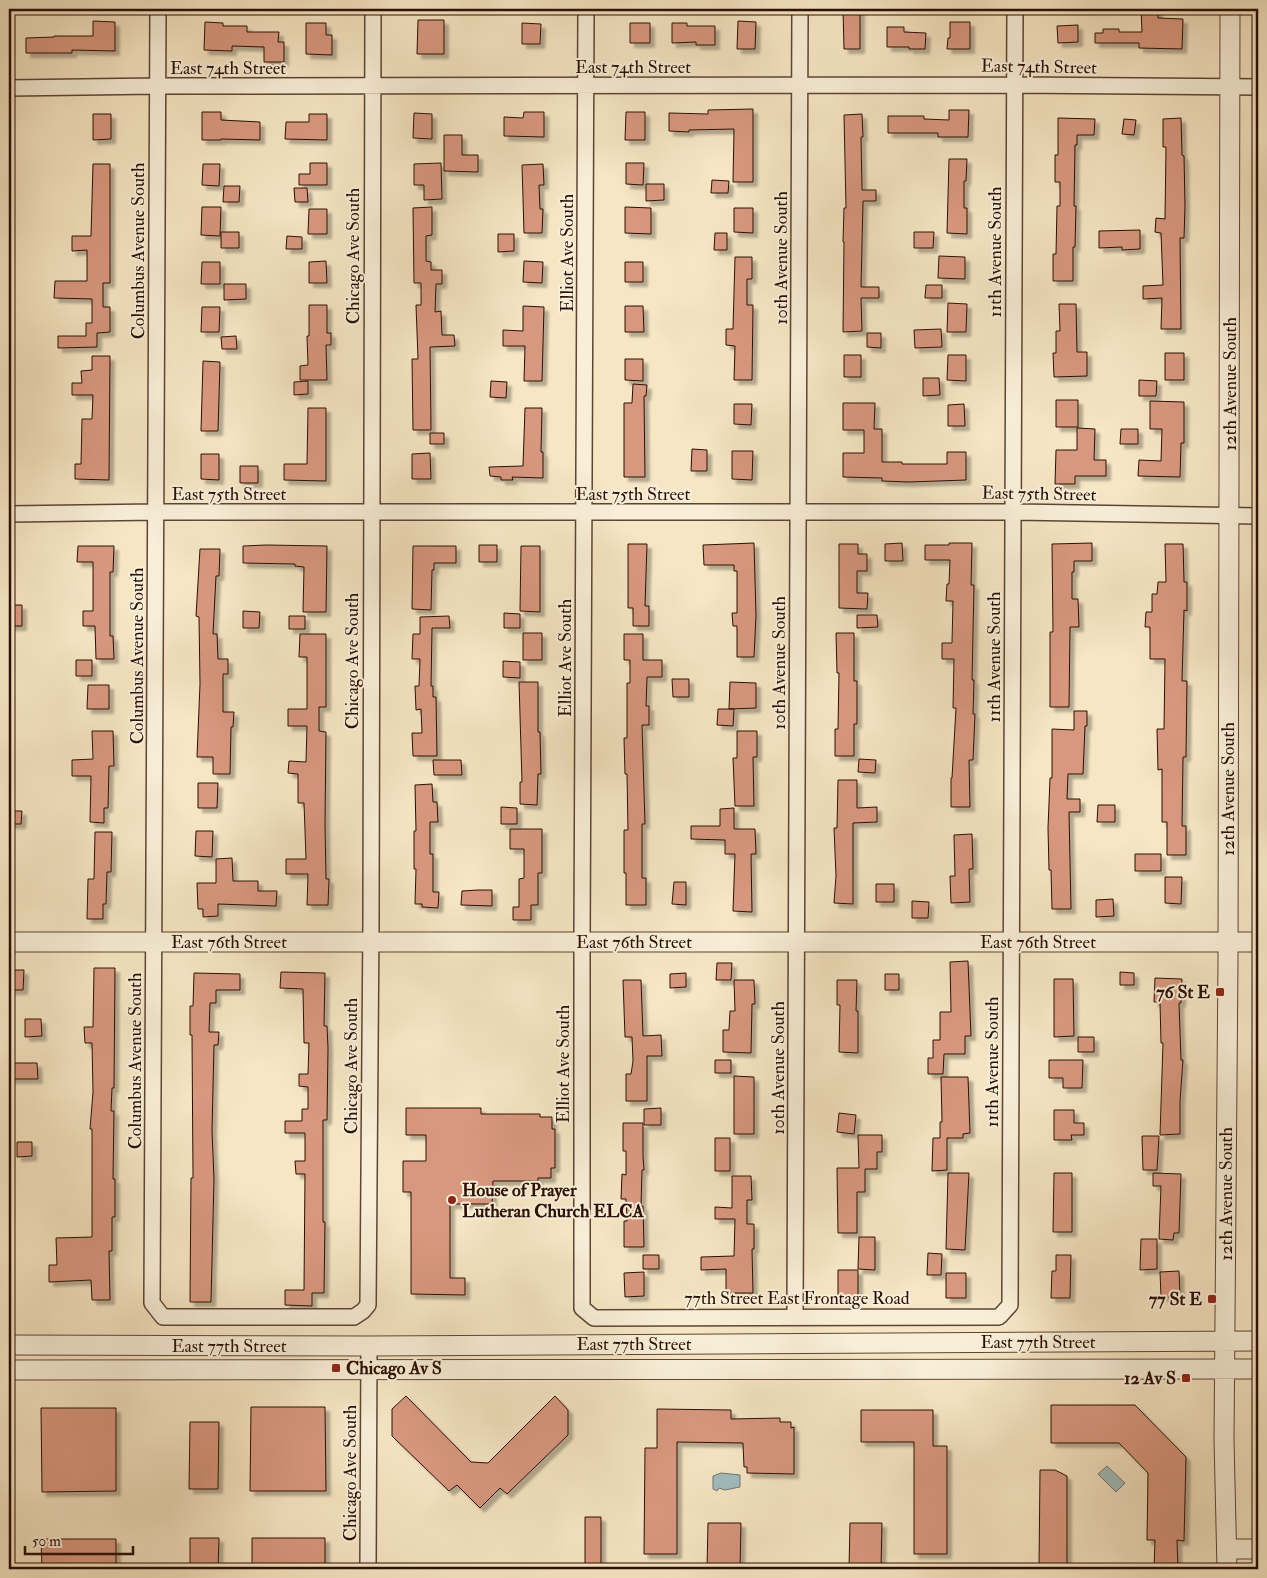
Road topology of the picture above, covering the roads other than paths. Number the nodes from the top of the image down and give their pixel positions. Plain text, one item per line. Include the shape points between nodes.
1 (158, 9) edge
2 (372, 9) edge
3 (586, 9) edge
4 (800, 9) edge
5 (1015, 9) edge
6 (1230, 9) edge
7 (1015, 84) junction
8 (157, 86) junction
9 (372, 86) junction
10 (586, 86) junction
11 (800, 86) junction
12 (1258, 87) edge
13 (9, 88) edge
14 (1231, 88) junction
15 (156, 512) junction
16 (799, 512) junction
17 (1013, 512) junction
18 (371, 513) junction
19 (584, 513) junction
20 (9, 514) edge
21 (1230, 516) junction
22 (1258, 516) edge
23 (797, 941) junction
24 (9, 942) edge
25 (154, 942) junction
26 (371, 942) junction
27 (582, 942) junction
28 (1012, 942) junction
29 (1228, 942) junction
30 (1258, 942) edge
31 (1010, 1305) joint
32 (582, 1308) joint
33 (363, 1311) joint
34 (795, 1316) junction
35 (1225, 1341) junction
36 (1258, 1341) edge
37 (9, 1345) edge
38 (369, 1346) junction
39 (369, 1369) junction
40 (1224, 1369) junction
41 (1258, 1369) edge
42 (9, 1370) edge
43 (1227, 1549) junction
44 (1258, 1549) edge
45 (368, 1569) edge
46 (1227, 1569) edge

1 - 8 street, Columbus Avenue South
2 - 9 street, Chicago Ave South
3 - 10 street, Elliot Ave South
4 - 11 street, 10th Avenue South
5 - 7 street, 11th Avenue South
6 - 14 street, 12th Avenue South
7 - 11 street, East 74th Street
7 - 14 street, East 74th Street
7 - 17 street, 11th Avenue South
8 - 9 street, East 74th Street
8 - 13 street, East 74th Street
8 - 15 street, Columbus Avenue South
9 - 10 street, East 74th Street
9 - 18 street, Chicago Ave South
10 - 11 street, East 74th Street
10 - 19 street, Elliot Ave South
11 - 16 street, 10th Avenue South
12 - 14 street, East 74th Street
14 - 21 street, 12th Avenue South
15 - 18 street, East 75th Street
15 - 20 street, East 75th Street
15 - 25 street, Columbus Avenue South
16 - 17 street, East 75th Street
16 - 19 street, East 75th Street
16 - 23 street, 10th Avenue South
17 - 21 street, East 75th Street
17 - 28 street, 11th Avenue South
18 - 19 street, East 75th Street
18 - 26 street, Chicago Ave South
19 - 27 street, Elliot Ave South
21 - 22 street, East 75th Street
21 - 29 street, 12th Avenue South
23 - 27 street, East 76th Street
23 - 28 street, East 76th Street
23 - 34 street, 10th Avenue South
24 - 25 street, East 76th Street
25 - 26 street, East 76th Street
25 - 33 street, Columbus Avenue South via 152,1303 163,1317 354,1317
26 - 27 street, East 76th Street
26 - 33 street, Chicago Ave South via 368,1305
27 - 32 street, Elliot Ave South
28 - 29 street, East 76th Street
28 - 31 street, 11th Avenue South
29 - 30 street, East 76th Street
29 - 35 street, 12th Avenue South
31 - 34 street, 77th Street East Frontage Road via 998,1317
32 - 34 street, 77th Street East Frontage Road via 594,1318
35 - 36 street, East 77th Street
35 - 38 street, East 77th Street
35 - 40 street, 12th Avenue South
37 - 38 street, East 77th Street
38 - 39 street, Chicago Ave South
39 - 40 street, East 77th Street
39 - 42 street, East 77th Street
39 - 45 street, Chicago Ave South
40 - 41 street, East 77th Street
40 - 43 street, 12th Avenue South
43 - 44 street
43 - 46 street, 12th Avenue South

